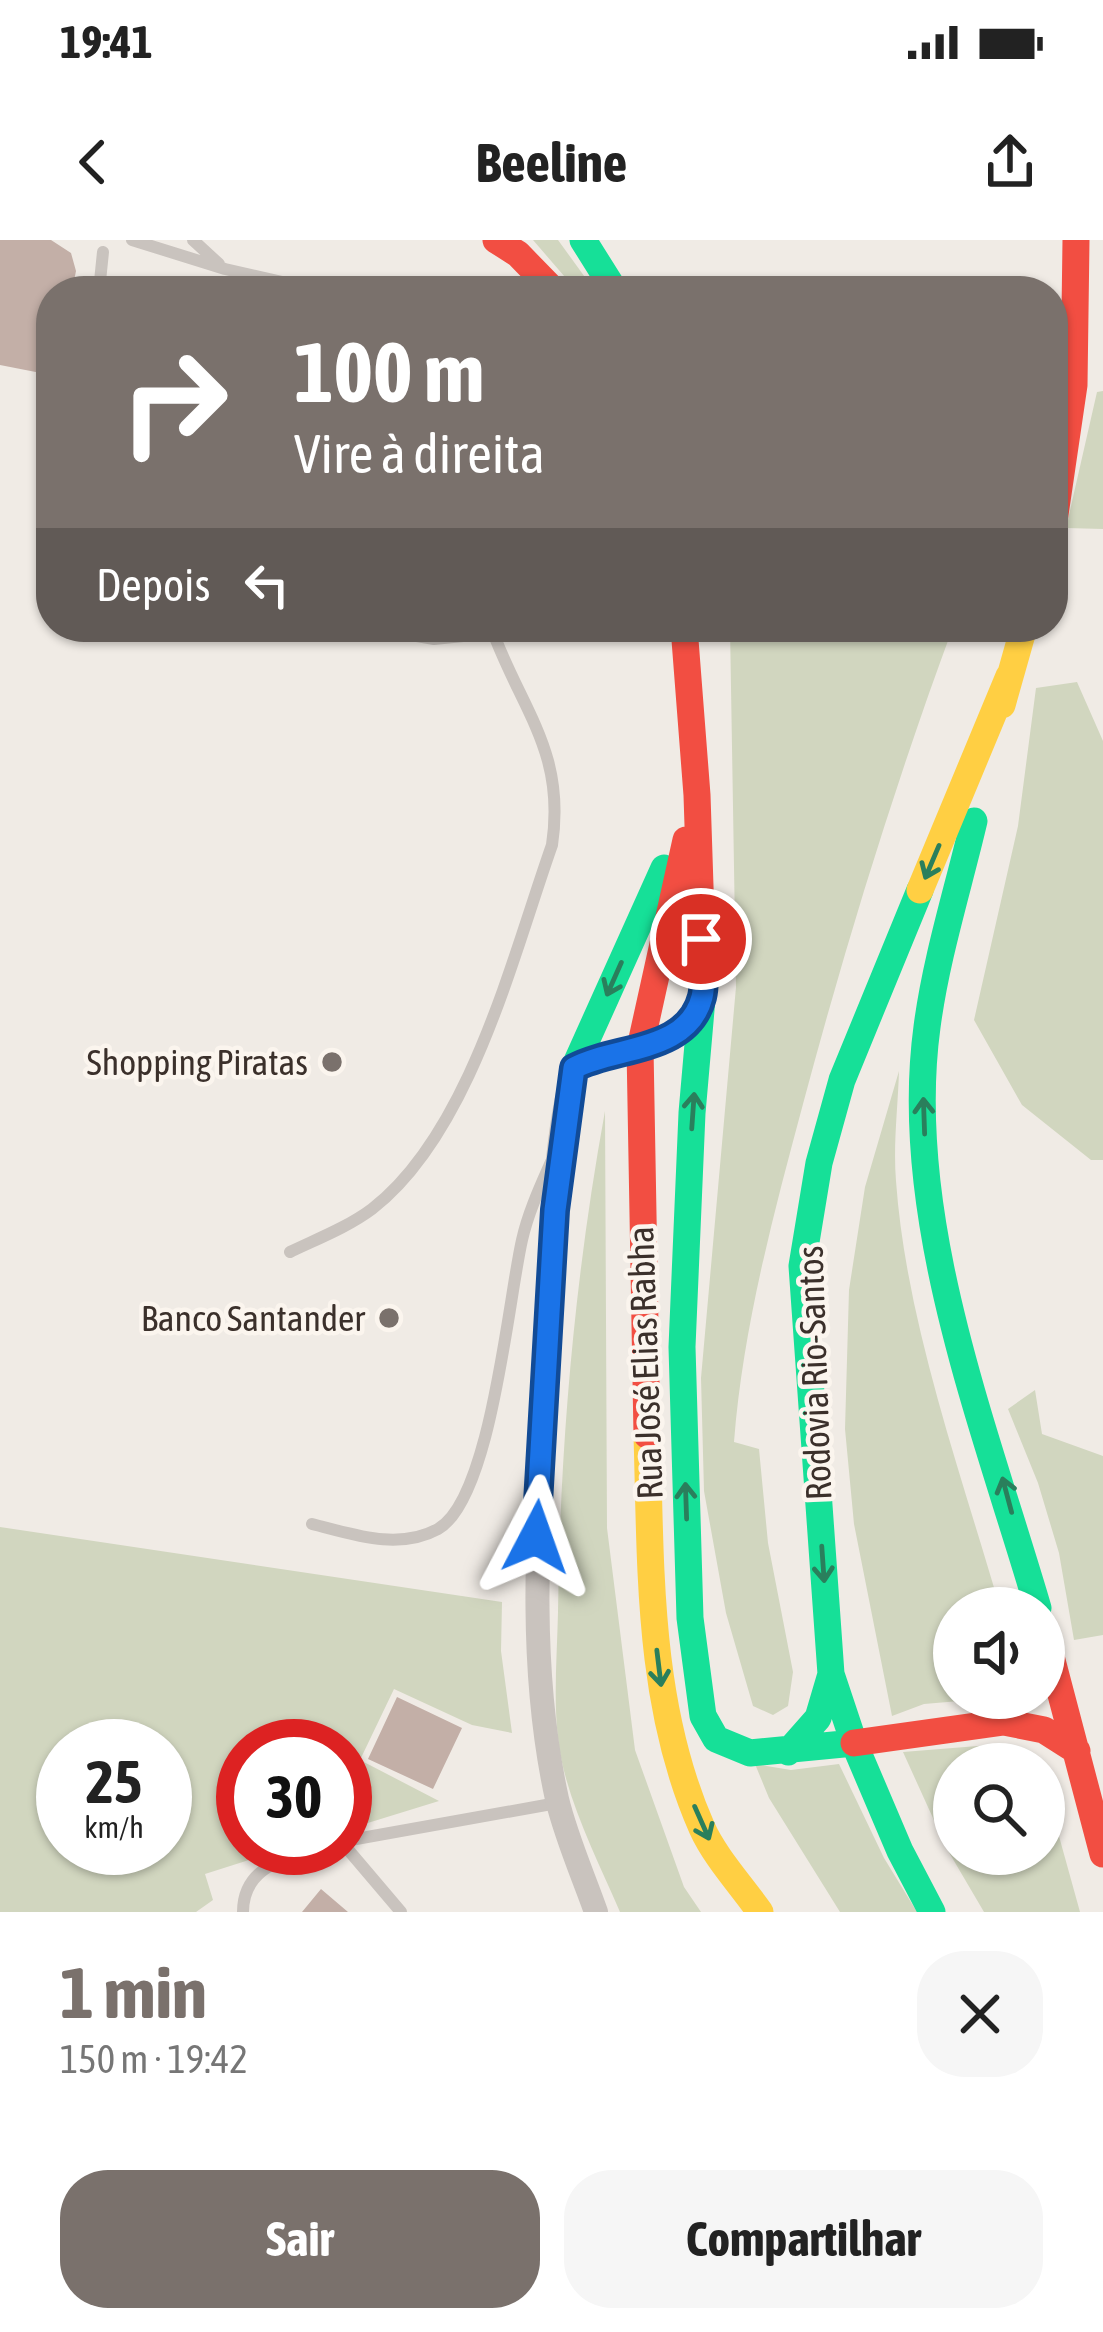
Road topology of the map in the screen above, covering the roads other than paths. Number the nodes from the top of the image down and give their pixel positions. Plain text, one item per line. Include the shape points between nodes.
1 (132, 240) edge
2 (193, 240) edge
3 (496, 240) edge
4 (583, 240) edge
5 (599, 240) edge
6 (1076, 240) edge
7 (103, 252) dead end
8 (225, 269) junction
9 (101, 276) edge
10 (256, 276) edge
11 (539, 276) edge
12 (606, 276) edge
13 (611, 276) edge
14 (1090, 292) edge
15 (1068, 423) edge
16 (497, 642) edge
17 (685, 642) edge
18 (1020, 642) edge
19 (1010, 676) junction
20 (697, 795) junction
21 (702, 998) junction
22 (640, 1048) junction
23 (584, 1062) junction
24 (638, 1087) junction
25 (563, 1133) junction
26 (290, 1252) dead end
27 (312, 1524) dead end
28 (1032, 1587) edge
29 (831, 1674) junction
30 (1065, 1707) edge
31 (854, 1743) junction
32 (1077, 1751) junction
33 (788, 1752) junction
34 (558, 1803) junction
35 (372, 1838) edge
36 (1103, 1854) edge
37 (256, 1875) edge
38 (371, 1875) edge
39 (243, 1912) edge
40 (400, 1912) edge
41 (596, 1912) edge
42 (760, 1912) edge
43 (932, 1912) edge

1 - 8 lane
2 - 8 lane
3 - 11 main road
4 - 12 main road
5 - 13 main road
6 - 14 main road
7 - 9 lane
8 - 10 lane
14 - 15 main road
16 - 26 lane via 554,772 552,845 476,1060 431,1140 374,1207
17 - 20 main road, Rua José Elias Rabha
18 - 19 main road, Rodovia Rio-Santos
28 -> 19 main road, Rodovia Rio-Santos via 953,1317 922,1113 927,1026
19 -> 29 main road, Rodovia Rio-Santos via 842,1080 819,1163 802,1266
20 - 21 main road, Rua José Elias Rabha
20 - 22 main road, Rua José Elias Rabha
20 -> 23 main road
21 - 22 main road via 679,1032
33 -> 21 main road, Rua José Elias Rabha via 750,1753 716,1739 703,1716 690,1618 682,1347
22 - 23 street
22 - 24 main road, Rua José Elias Rabha
23 - 24 main road via 616,1065
23 - 25 street
24 -> 42 main road, Rua José Elias Rabha via 652,1610 666,1722 703,1831
25 - 27 lane via 524,1233 464,1501 442,1528 410,1540
25 - 34 street via 536,1537 538,1667
29 - 31 main road, Rodovia Rio-Santos
29 - 33 main road via 816,1726
30 - 32 main road
31 - 32 main road, Rua José Elias Rabha via 1004,1722 1044,1730
31 - 33 main road, Rua José Elias Rabha
31 - 43 main road, Rodovia Rio-Santos
32 - 36 main road
34 - 35 lane
34 - 41 street
37 - 39 lane
38 - 40 lane

